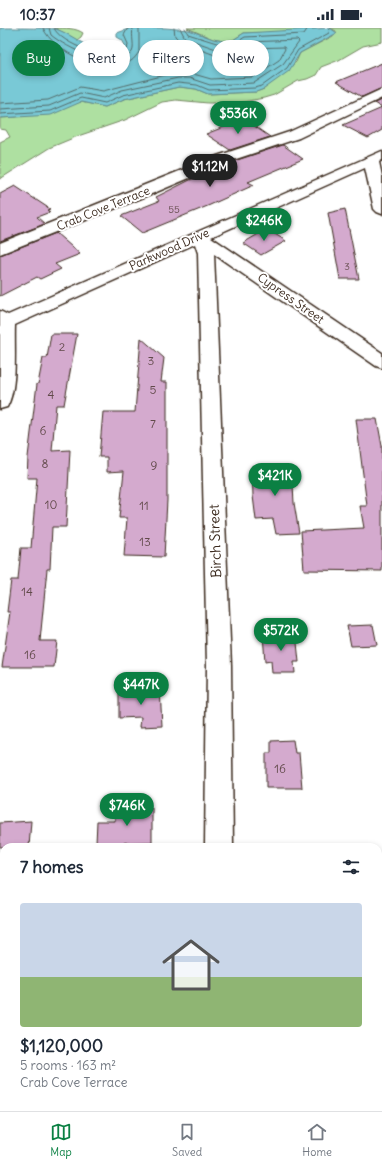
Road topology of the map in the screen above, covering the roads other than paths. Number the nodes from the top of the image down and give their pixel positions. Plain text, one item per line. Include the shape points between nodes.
1 (382, 93) edge
2 (376, 157) edge
3 (382, 209) edge
4 (199, 236) junction
5 (0, 249) edge
6 (2, 322) edge
7 (382, 362) edge
8 (0, 402) edge
9 (219, 843) edge

1 - 5 street, Crab Cove Terrace via 294,135 222,159
2 - 3 street
2 - 4 street, Parkwood Drive
4 - 6 street, Parkwood Drive
4 - 7 street, Cypress Street
4 - 9 street, Birch Street via 206,252 219,665
6 - 8 street via 4,379

